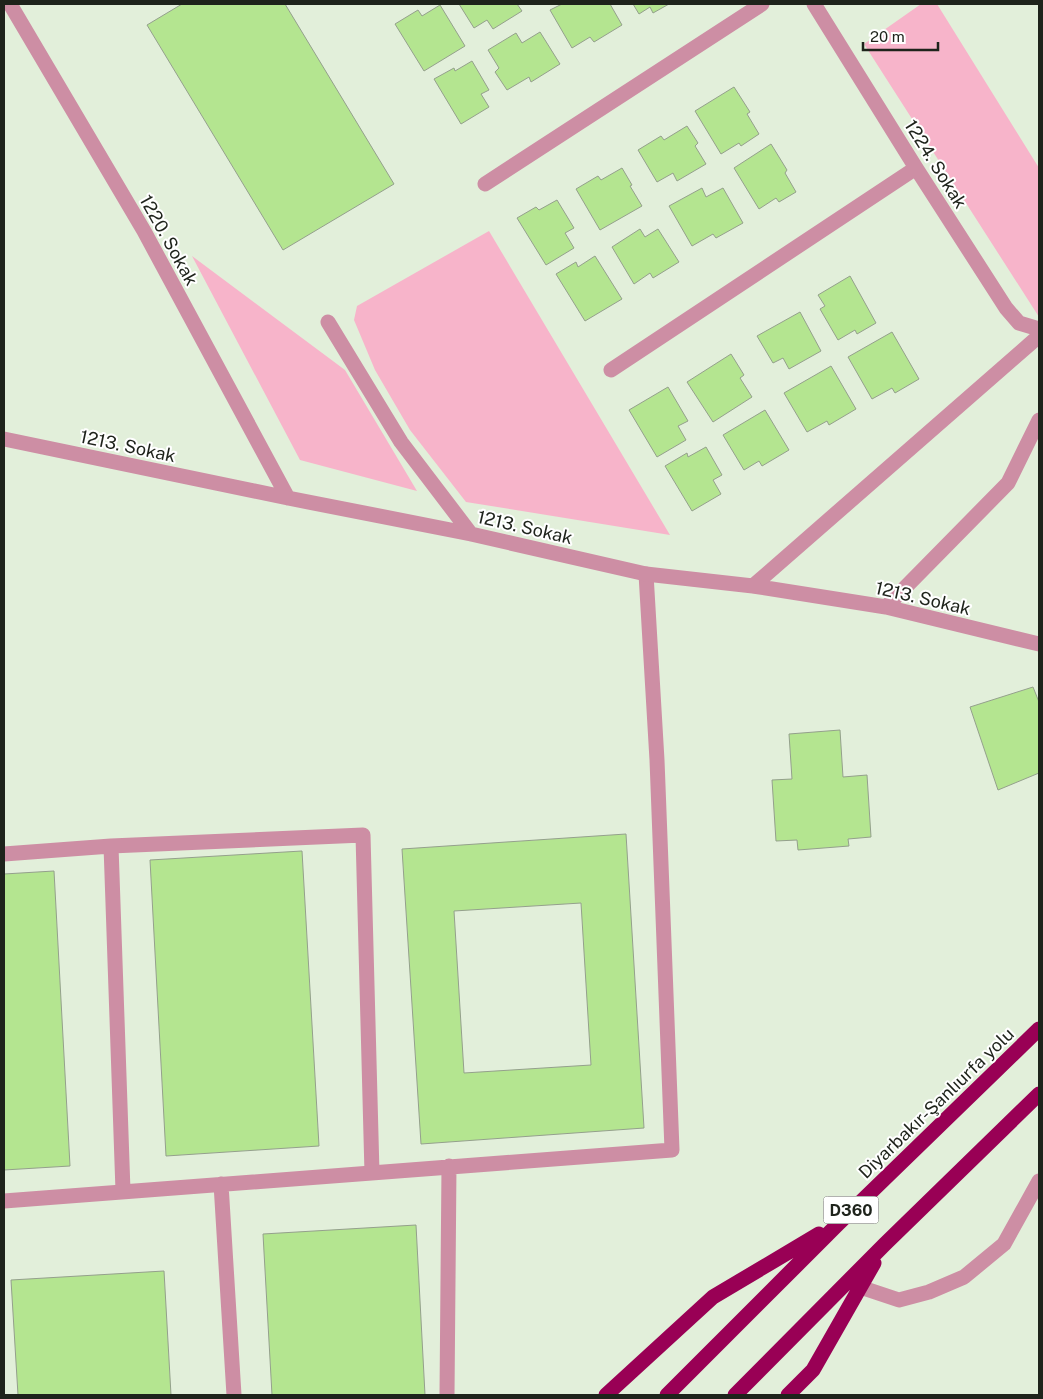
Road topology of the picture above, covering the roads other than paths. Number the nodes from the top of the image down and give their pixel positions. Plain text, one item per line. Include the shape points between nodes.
1 (10, 4) edge
2 (762, 4) edge
3 (814, 4) edge
4 (916, 168) junction
5 (485, 184) dead end
6 (328, 322) dead end
7 (1039, 329) edge
8 (1039, 336) edge
9 (611, 370) dead end
10 (1039, 420) edge
11 (4, 439) edge
12 (288, 498) junction
13 (471, 534) junction
14 (646, 574) junction
15 (752, 586) junction
16 (886, 607) junction
17 (1039, 644) edge
18 (111, 846) junction
19 (4, 854) edge
20 (1039, 1029) edge
21 (1039, 1094) edge
22 (449, 1166) junction
23 (372, 1172) junction
24 (1039, 1180) edge
25 (221, 1184) junction
26 (123, 1191) junction
27 (4, 1201) edge
28 (838, 1224) junction
29 (885, 1244) junction
30 (860, 1287) junction
31 (234, 1395) edge
32 (448, 1395) edge
33 (606, 1395) edge
34 (667, 1395) edge
35 (735, 1395) edge
36 (788, 1395) edge

1 - 12 street, 1220. Sokak via 144,231
2 - 5 street
3 - 4 street, 1224. Sokak
4 - 7 street, 1224. Sokak via 1006,308 1019,323
4 - 9 street
6 - 13 street via 401,442
8 - 15 street
10 - 16 street via 1008,483
11 - 12 street, 1213. Sokak
12 - 13 street, 1213. Sokak
13 - 14 street, 1213. Sokak
14 - 15 street, 1213. Sokak
14 - 22 street via 658,770 672,1150
15 - 16 street, 1213. Sokak
16 - 17 street, 1213. Sokak
18 - 19 street
18 - 23 street via 363,835
18 - 26 street
20 - 28 highway, Diyarbakır-Şanlıurfa yolu / D360
21 - 29 highway, D360
22 - 23 street
22 - 32 street
23 - 25 street
24 - 30 street via 1004,1244 964,1277 900,1300
25 - 26 street
25 - 31 street
26 - 27 street
28 - 33 highway via 712,1297
28 - 34 highway, Diyarbakır-Şanlıurfa yolu / D360
29 - 30 highway
29 - 35 highway, D360
30 - 36 highway via 813,1370

